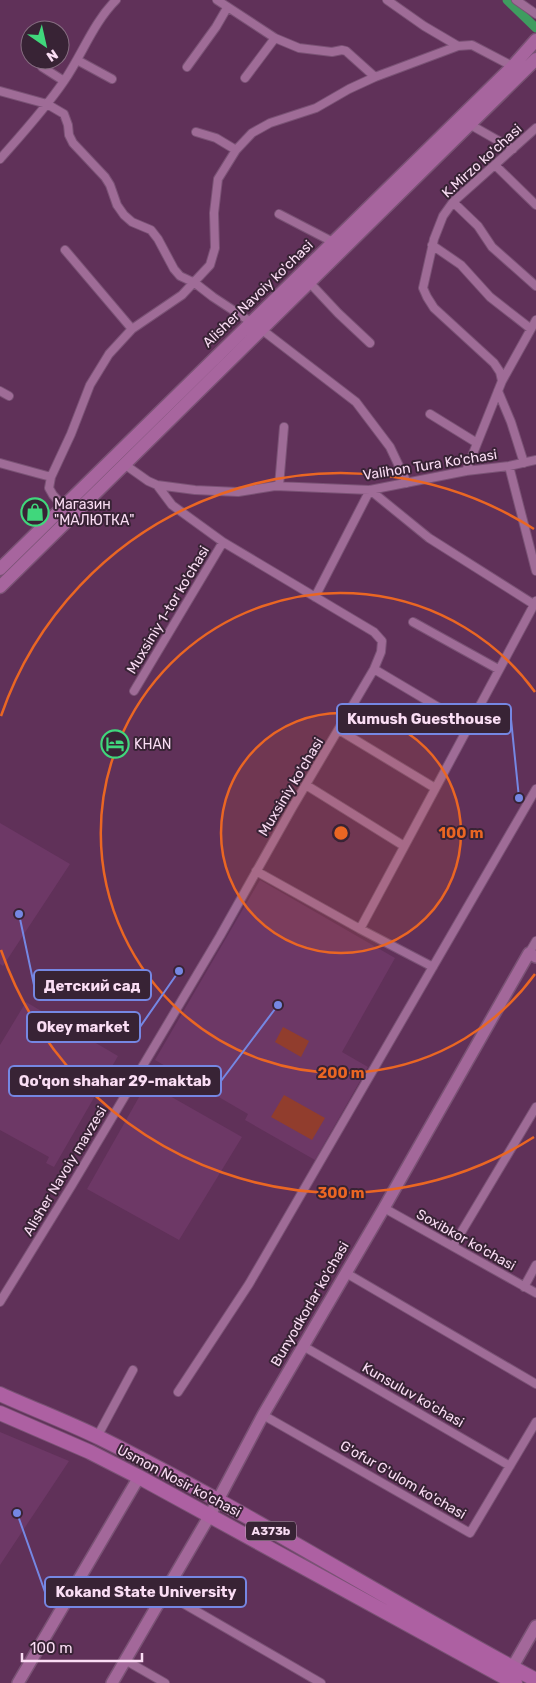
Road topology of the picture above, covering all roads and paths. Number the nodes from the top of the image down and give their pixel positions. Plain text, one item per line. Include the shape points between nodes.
1 (116, 0) edge
2 (217, 0) edge
3 (387, 0) edge
4 (516, 0) edge
5 (228, 8) junction
6 (536, 14) edge
7 (275, 38) junction
8 (458, 46) junction
9 (533, 53) edge
10 (77, 60) junction
11 (187, 67) dead end
12 (517, 69) junction
13 (47, 70) edge
14 (375, 77) junction
15 (245, 78) dead end
16 (112, 79) dead end
17 (64, 81) junction
18 (0, 91) edge
19 (47, 104) junction
20 (469, 124) junction
21 (536, 128) edge
22 (196, 132) dead end
23 (513, 149) junction
24 (236, 150) junction
25 (0, 159) edge
26 (494, 165) junction
27 (453, 202) junction
28 (536, 205) edge
29 (279, 214) dead end
30 (333, 242) junction
31 (432, 245) junction
32 (65, 250) dead end
33 (309, 282) junction
34 (195, 283) junction
35 (536, 286) edge
36 (536, 320) edge
37 (256, 326) junction
38 (132, 329) junction
39 (531, 329) junction
40 (370, 343) dead end
41 (502, 381) junction
42 (0, 391) edge
43 (498, 391) junction
44 (9, 396) dead end
45 (430, 414) dead end
46 (284, 427) dead end
47 (477, 443) junction
48 (536, 460) edge
49 (524, 462) junction
50 (0, 463) edge
51 (124, 464) junction
52 (509, 466) junction
53 (466, 471) junction
54 (51, 477) junction
55 (407, 483) junction
56 (157, 485) junction
57 (279, 486) junction
58 (370, 490) junction
59 (64, 507) junction
60 (223, 542) junction
61 (0, 569) edge
62 (536, 571) edge
63 (0, 587) edge
64 (315, 597) junction
65 (535, 603) edge
66 (413, 622) dead end
67 (374, 669) junction
68 (498, 670) junction
69 (134, 691) dead end
70 (470, 726) junction
71 (339, 730) junction
72 (306, 785) junction
73 (435, 788) junction
74 (536, 789) edge
75 (404, 846) junction
76 (256, 871) junction
77 (360, 929) junction
78 (536, 941) edge
79 (533, 955) edge
80 (433, 967) junction
81 (536, 1107) edge
82 (384, 1208) junction
83 (453, 1246) junction
84 (536, 1266) edge
85 (346, 1273) junction
86 (524, 1286) junction
87 (536, 1293) edge
88 (0, 1302) edge
89 (303, 1346) junction
90 (134, 1370) dead end
91 (536, 1384) edge
92 (178, 1392) dead end
93 (0, 1394) edge
94 (0, 1414) edge
95 (263, 1415) junction
96 (536, 1422) edge
97 (97, 1437) junction
98 (510, 1466) junction
99 (139, 1477) junction
100 (218, 1501) junction
101 (210, 1515) junction
102 (165, 1592) junction
103 (536, 1626) edge
104 (125, 1660) junction
105 (509, 1678) edge
106 (536, 1680) edge
107 (18, 1683) edge
108 (112, 1683) edge
109 (165, 1683) edge
110 (321, 1683) edge

1 - 10 street via 102,16
2 - 5 street
3 - 8 street
4 - 6 street
5 - 7 street
5 - 11 street
7 - 14 street via 299,48 346,51
7 - 15 street
8 - 12 street via 472,45
8 - 14 street
9 - 12 main road, Alisher Navoiy ko'chasi
10 - 16 street
10 - 17 street
12 - 20 main road, Alisher Navoiy ko'chasi
12 - 30 main road, Alisher Navoiy ko'chasi
13 - 17 street
14 - 24 street via 316,108 270,123 252,133
17 - 19 street
18 - 19 street
19 - 25 street
19 - 34 street via 64,114 73,143 105,177 124,215 151,230 174,270
20 - 23 street
20 - 33 main road, Alisher Navoiy ko'chasi
21 - 23 street, K.Mirzo ko'chasi
22 - 24 street via 216,138
23 - 26 street, K.Mirzo ko'chasi
24 - 34 street via 218,179 213,256
26 - 27 street, K.Mirzo ko'chasi
26 - 28 street
27 - 31 street, K.Mirzo ko'chasi via 442,216
27 - 35 street via 478,226 492,247
29 - 30 street
30 - 37 main road, Alisher Navoiy ko'chasi
31 - 39 street via 461,265 490,297
31 - 41 street, K.Mirzo ko'chasi via 423,288 426,298 494,363
32 - 38 street
33 - 37 main road, Alisher Navoiy ko'chasi
33 - 40 street
34 - 37 street
34 - 38 street
36 - 39 street
37 - 51 main road, Alisher Navoiy ko'chasi
37 - 55 street via 356,402 390,447
37 - 59 main road, Alisher Navoiy ko'chasi
38 - 54 street via 109,354 90,385
39 - 41 street
41 - 43 street
42 - 44 street
43 - 47 street
43 - 49 street
45 - 47 street
46 - 57 street
47 - 53 street
48 - 49 street, Valihon Tura Ko'chasi
49 - 52 street, Valihon Tura Ko'chasi
50 - 54 street
51 - 56 street, Valihon Tura Ko'chasi
51 - 63 main road, Alisher Navoiy ko'chasi
52 - 53 street, Valihon Tura Ko'chasi
52 - 62 street
53 - 55 street, Valihon Tura Ko'chasi
54 - 59 street via 49,488
55 - 58 street, Valihon Tura Ko'chasi
56 - 57 street, Valihon Tura Ko'chasi via 238,492
56 - 60 street, Muxsiniy ko'chasi via 172,506
57 - 58 street, Valihon Tura Ko'chasi
58 - 64 street
58 - 65 street via 429,538
59 - 61 main road, Alisher Navoiy ko'chasi
60 - 64 street, Muxsiniy ko'chasi
60 - 69 street, Muxsiniy 1-tor ko'chasi
64 - 67 street, Muxsiniy ko'chasi via 374,632 382,641
65 - 68 street
66 - 68 street
67 - 70 street
67 - 71 street, Muxsiniy ko'chasi
68 - 70 street
70 - 73 street
71 - 72 street, Muxsiniy ko'chasi
71 - 73 street
72 - 75 street
72 - 76 street, Muxsiniy ko'chasi
73 - 75 street
74 - 80 street
75 - 77 street
76 - 77 street
76 - 88 street, Alisher Navoiy mavzesi
77 - 80 street
78 - 79 street, Bunyodkorlar ko'chasi
79 - 82 street, Bunyodkorlar ko'chasi
80 - 92 street via 249,1284
81 - 83 street
82 - 83 street, Soxibkor ko'chasi
82 - 85 street, Bunyodkorlar ko'chasi
83 - 86 street, Soxibkor ko'chasi
84 - 86 street
85 - 89 street, Bunyodkorlar ko'chasi
85 - 91 street
86 - 87 street, Soxibkor ko'chasi
89 - 95 street, Bunyodkorlar ko'chasi
89 - 98 street, Kunsuluv ko'chasi
90 - 97 street
93 - 97 highway, Usmon Nosir ko'chasi / A373b
94 - 99 highway, A373b via 90,1452
95 - 98 street, G'ofur G'ulom ko'chasi via 470,1533
95 - 100 street, Bunyodkorlar ko'chasi
96 - 98 street, G'ofur G'ulom ko'chasi
97 - 100 highway, Usmon Nosir ko'chasi / A373b
99 - 101 highway, Usmon Nosir ko'chasi / A373b
99 - 107 street
100 - 101 street, Bunyodkorlar ko'chasi
100 - 105 highway, Usmon Nosir ko'chasi / A373b
101 - 102 street, Bunyodkorlar ko'chasi
101 - 105 highway, Usmon Nosir ko'chasi / A373b
102 - 104 street, Bunyodkorlar ko'chasi
102 - 110 street
103 - 105 street
104 - 108 street, Bunyodkorlar ko'chasi
104 - 109 street
105 - 106 highway, Usmon Nosir ko'chasi / A373b

